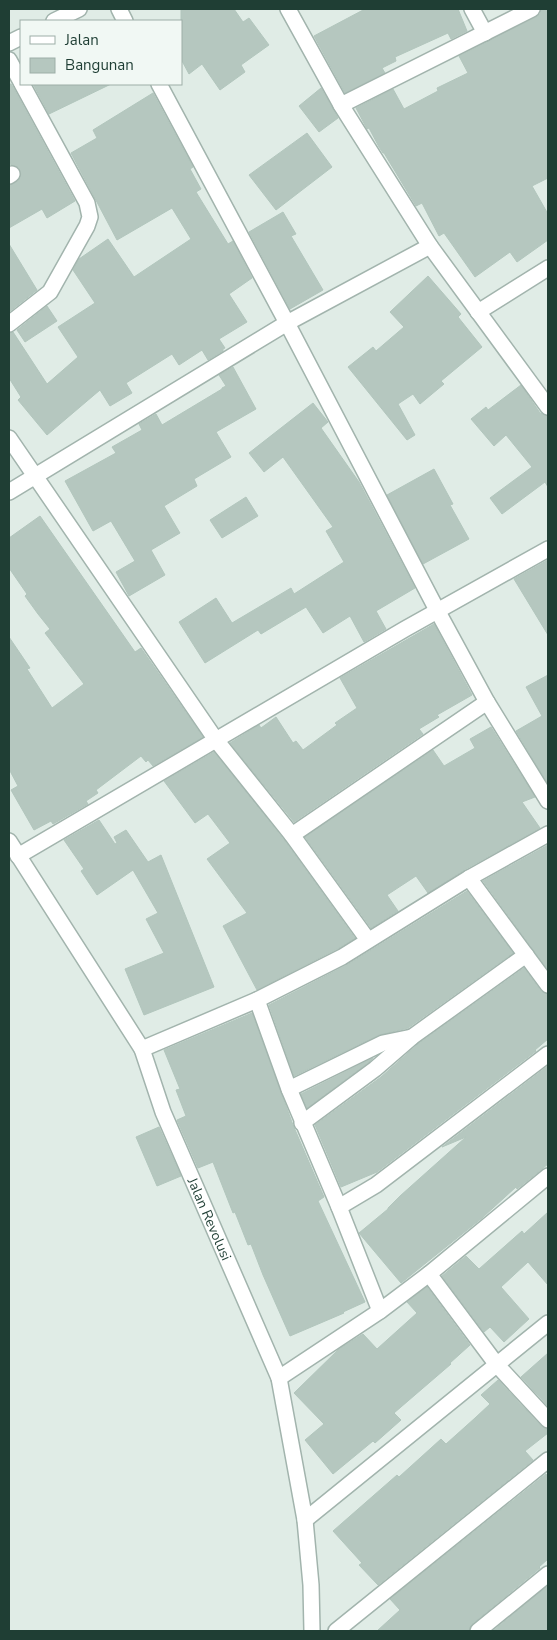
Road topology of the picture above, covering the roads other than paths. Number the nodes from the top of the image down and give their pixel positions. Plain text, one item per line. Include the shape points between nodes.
1 (79, 9) edge
2 (119, 9) edge
3 (288, 9) edge
4 (472, 9) edge
5 (532, 9) edge
6 (56, 20) edge
7 (125, 20) edge
8 (485, 33) junction
9 (20, 38) edge
10 (9, 44) edge
11 (9, 60) edge
12 (20, 79) edge
13 (23, 85) edge
14 (160, 85) edge
15 (341, 105) junction
16 (430, 246) junction
17 (548, 268) edge
18 (478, 312) junction
19 (287, 323) junction
20 (9, 324) edge
21 (548, 407) edge
22 (9, 438) edge
23 (35, 475) junction
24 (9, 492) edge
25 (548, 549) edge
26 (438, 612) junction
27 (487, 702) junction
28 (216, 740) junction
29 (548, 801) edge
30 (548, 834) edge
31 (292, 835) junction
32 (9, 841) edge
33 (18, 856) junction
34 (469, 878) junction
35 (368, 940) junction
36 (526, 956) junction
37 (548, 985) edge
38 (257, 1000) junction
39 (412, 1037) junction
40 (142, 1049) junction
41 (548, 1054) edge
42 (289, 1089) junction
43 (302, 1123) junction
44 (548, 1176) edge
45 (339, 1207) junction
46 (428, 1274) junction
47 (380, 1311) junction
48 (548, 1323) edge
49 (497, 1365) junction
50 (280, 1378) junction
51 (548, 1420) edge
52 (548, 1460) edge
53 (306, 1520) junction
54 (548, 1574) edge
55 (312, 1631) edge
56 (336, 1631) edge
57 (478, 1631) edge

1 - 6 street
2 - 7 street
3 - 15 street
4 - 8 street
5 - 8 street
8 - 15 street
9 - 10 street
11 - 12 street
13 - 20 street via 87,203 90,217 50,292
14 - 19 street
15 - 16 street
16 - 18 street
16 - 19 street
17 - 18 street
18 - 21 street
19 - 23 street
19 - 26 street
22 - 23 street
23 - 24 street
23 - 28 street
25 - 26 street
26 - 27 street
26 - 28 street
27 - 29 street
27 - 31 street
28 - 31 street
28 - 33 street
30 - 34 street
31 - 35 street
32 - 33 street, Jalan Revolusi
33 - 40 street, Jalan Revolusi
34 - 35 street
34 - 36 street
35 - 38 street via 342,957
36 - 37 street
36 - 39 street
38 - 40 street
38 - 42 street
39 - 42 street via 382,1043
39 - 43 street
40 - 50 street, Jalan Revolusi via 163,1112
41 - 45 street via 376,1185
42 - 43 street
43 - 45 street
44 - 46 street
45 - 47 street
46 - 47 street
46 - 49 street
47 - 50 street
48 - 49 street
49 - 51 street
49 - 53 street
50 - 53 street, Jalan Revolusi
52 - 56 street
53 - 55 street, Jalan Revolusi
54 - 57 street

